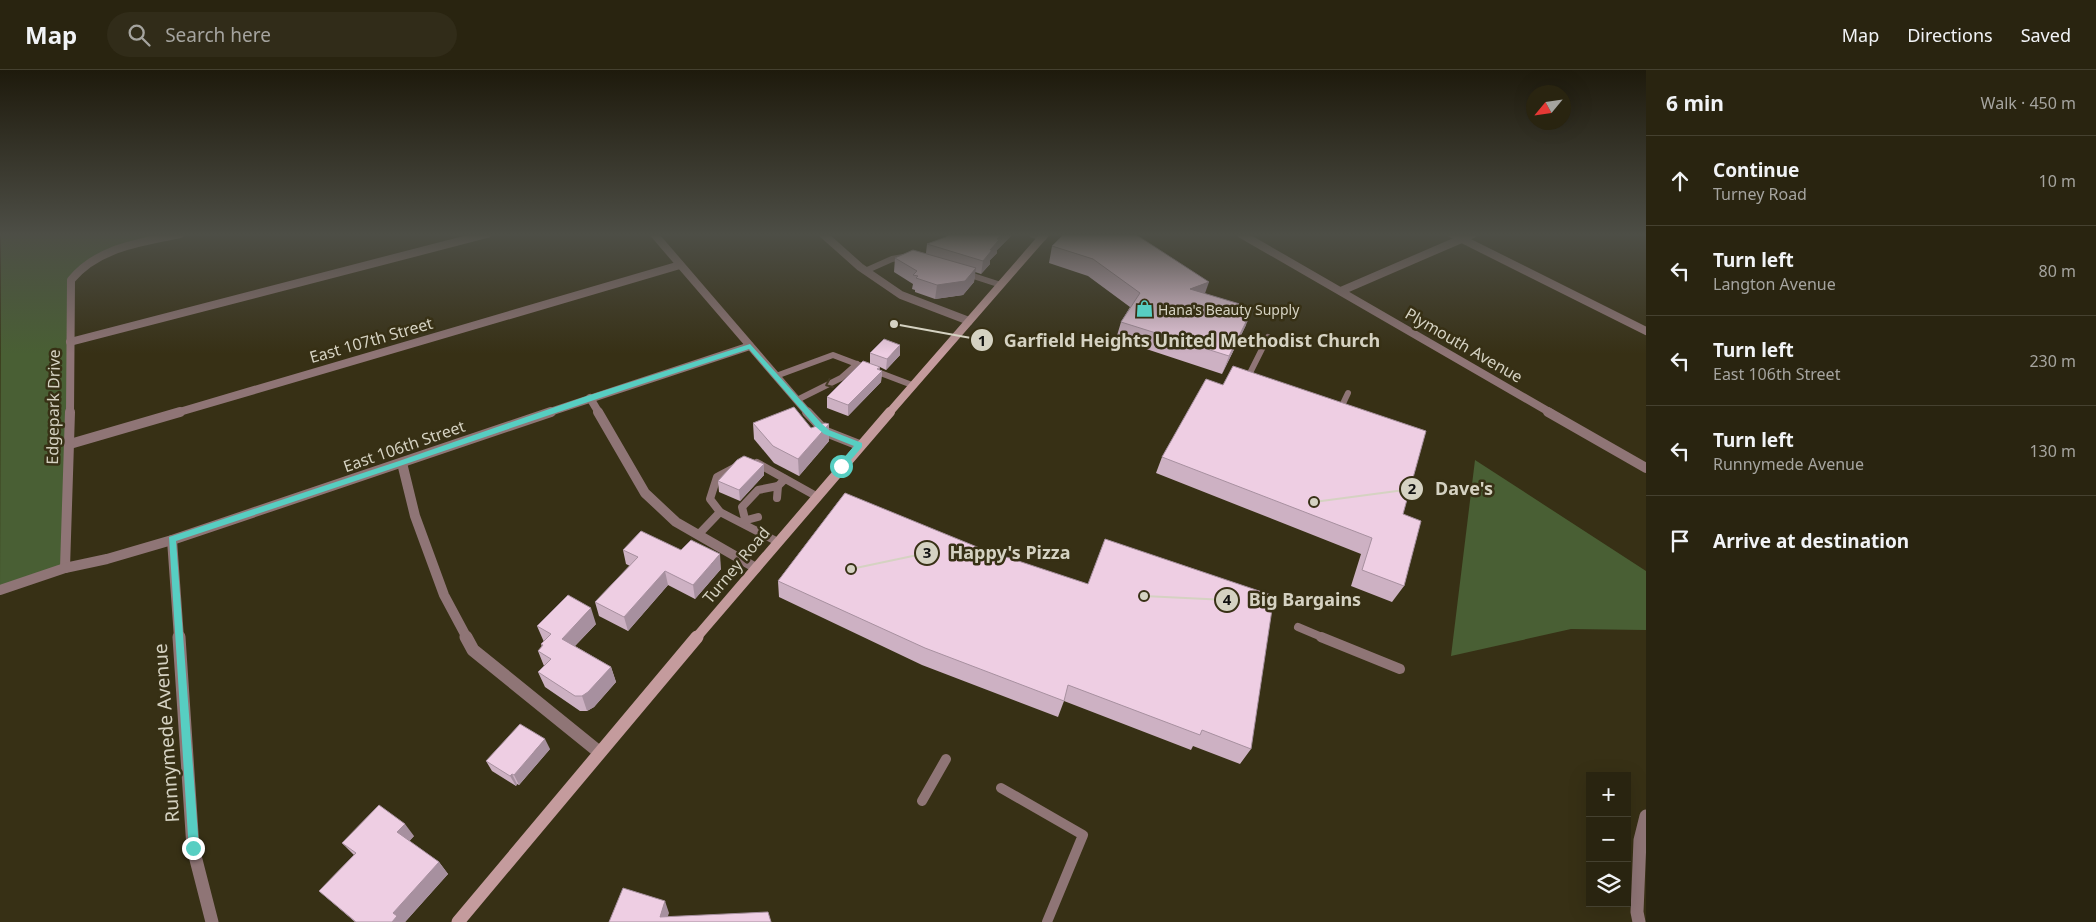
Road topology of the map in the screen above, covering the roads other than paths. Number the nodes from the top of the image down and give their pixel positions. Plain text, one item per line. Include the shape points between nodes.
1 (74, 274) edge
2 (333, 274) edge
3 (650, 274) edge
4 (688, 274) edge
5 (869, 274) edge
6 (965, 274) edge
7 (1011, 274) edge
8 (1311, 274) edge
9 (1381, 274) edge
10 (1531, 274) edge
11 (1001, 285) junction
12 (1341, 291) junction
13 (969, 321) junction
14 (1646, 331) edge
15 (1268, 336) dead end
16 (70, 342) junction
17 (750, 346) junction
18 (857, 364) junction
19 (776, 376) junction
20 (1256, 381) edge
21 (912, 385) junction
22 (1348, 393) dead end
23 (590, 398) junction
24 (797, 400) junction
25 (1330, 411) edge
26 (70, 444) junction
27 (859, 445) junction
28 (749, 458) edge
29 (402, 463) junction
30 (741, 463) edge
31 (1646, 468) edge
32 (785, 479) junction
33 (778, 486) junction
34 (816, 496) junction
35 (777, 498) dead end
36 (720, 512) junction
37 (758, 517) dead end
38 (743, 520) junction
39 (698, 535) junction
40 (172, 540) junction
41 (778, 542) junction
42 (65, 568) junction
43 (756, 568) junction
44 (0, 590) edge
45 (1298, 627) dead end
46 (1400, 669) dead end
47 (599, 752) junction
48 (946, 759) dead end
49 (1001, 788) dead end
50 (922, 801) dead end
51 (1646, 816) edge
52 (212, 922) edge
53 (458, 922) edge
54 (1047, 922) edge
55 (1639, 922) edge

1 - 16 street, Edgepark Drive via 70,280
2 - 16 street
3 - 26 street, East 107th Street
4 - 17 street
5 - 13 street via 901,295
6 - 11 lane
7 - 11 main road, Turney Road
8 - 12 street, Plymouth Avenue
9 - 12 street
10 - 14 street
11 - 13 main road, Turney Road
12 - 31 street, Plymouth Avenue
13 - 21 main road, Turney Road
15 - 20 lane via 1248,377
16 - 26 street, Edgepark Drive
17 - 19 street
17 - 23 street, East 106th Street
18 - 19 lane via 833,356
18 - 21 lane
18 -> 24 lane via 845,376
19 - 24 street
21 - 27 main road, Turney Road
22 - 25 lane via 1338,414
23 - 29 street, East 106th Street
23 - 39 street via 645,493 676,522
24 - 27 street via 826,432
26 - 42 street, Edgepark Drive
27 - 34 main road, Turney Road
28 - 32 lane
29 - 40 street, East 106th Street
29 - 47 street via 415,516 444,595 473,650
30 - 36 lane via 717,478 710,499
32 - 33 lane
32 - 34 lane
33 - 35 lane
33 - 38 lane via 758,490 742,508
34 - 41 main road, Turney Road
36 - 38 lane
36 - 39 lane
37 - 38 lane
38 - 41 lane
39 - 43 street
40 - 42 street, East 106th Street
40 - 52 street, Runnymede Avenue via 193,848
41 - 43 main road, Turney Road
42 - 44 street
43 - 47 main road, Turney Road
45 - 46 lane
47 - 53 main road, Turney Road
48 - 50 lane
49 - 54 lane via 1083,835
51 - 55 street via 1640,840

